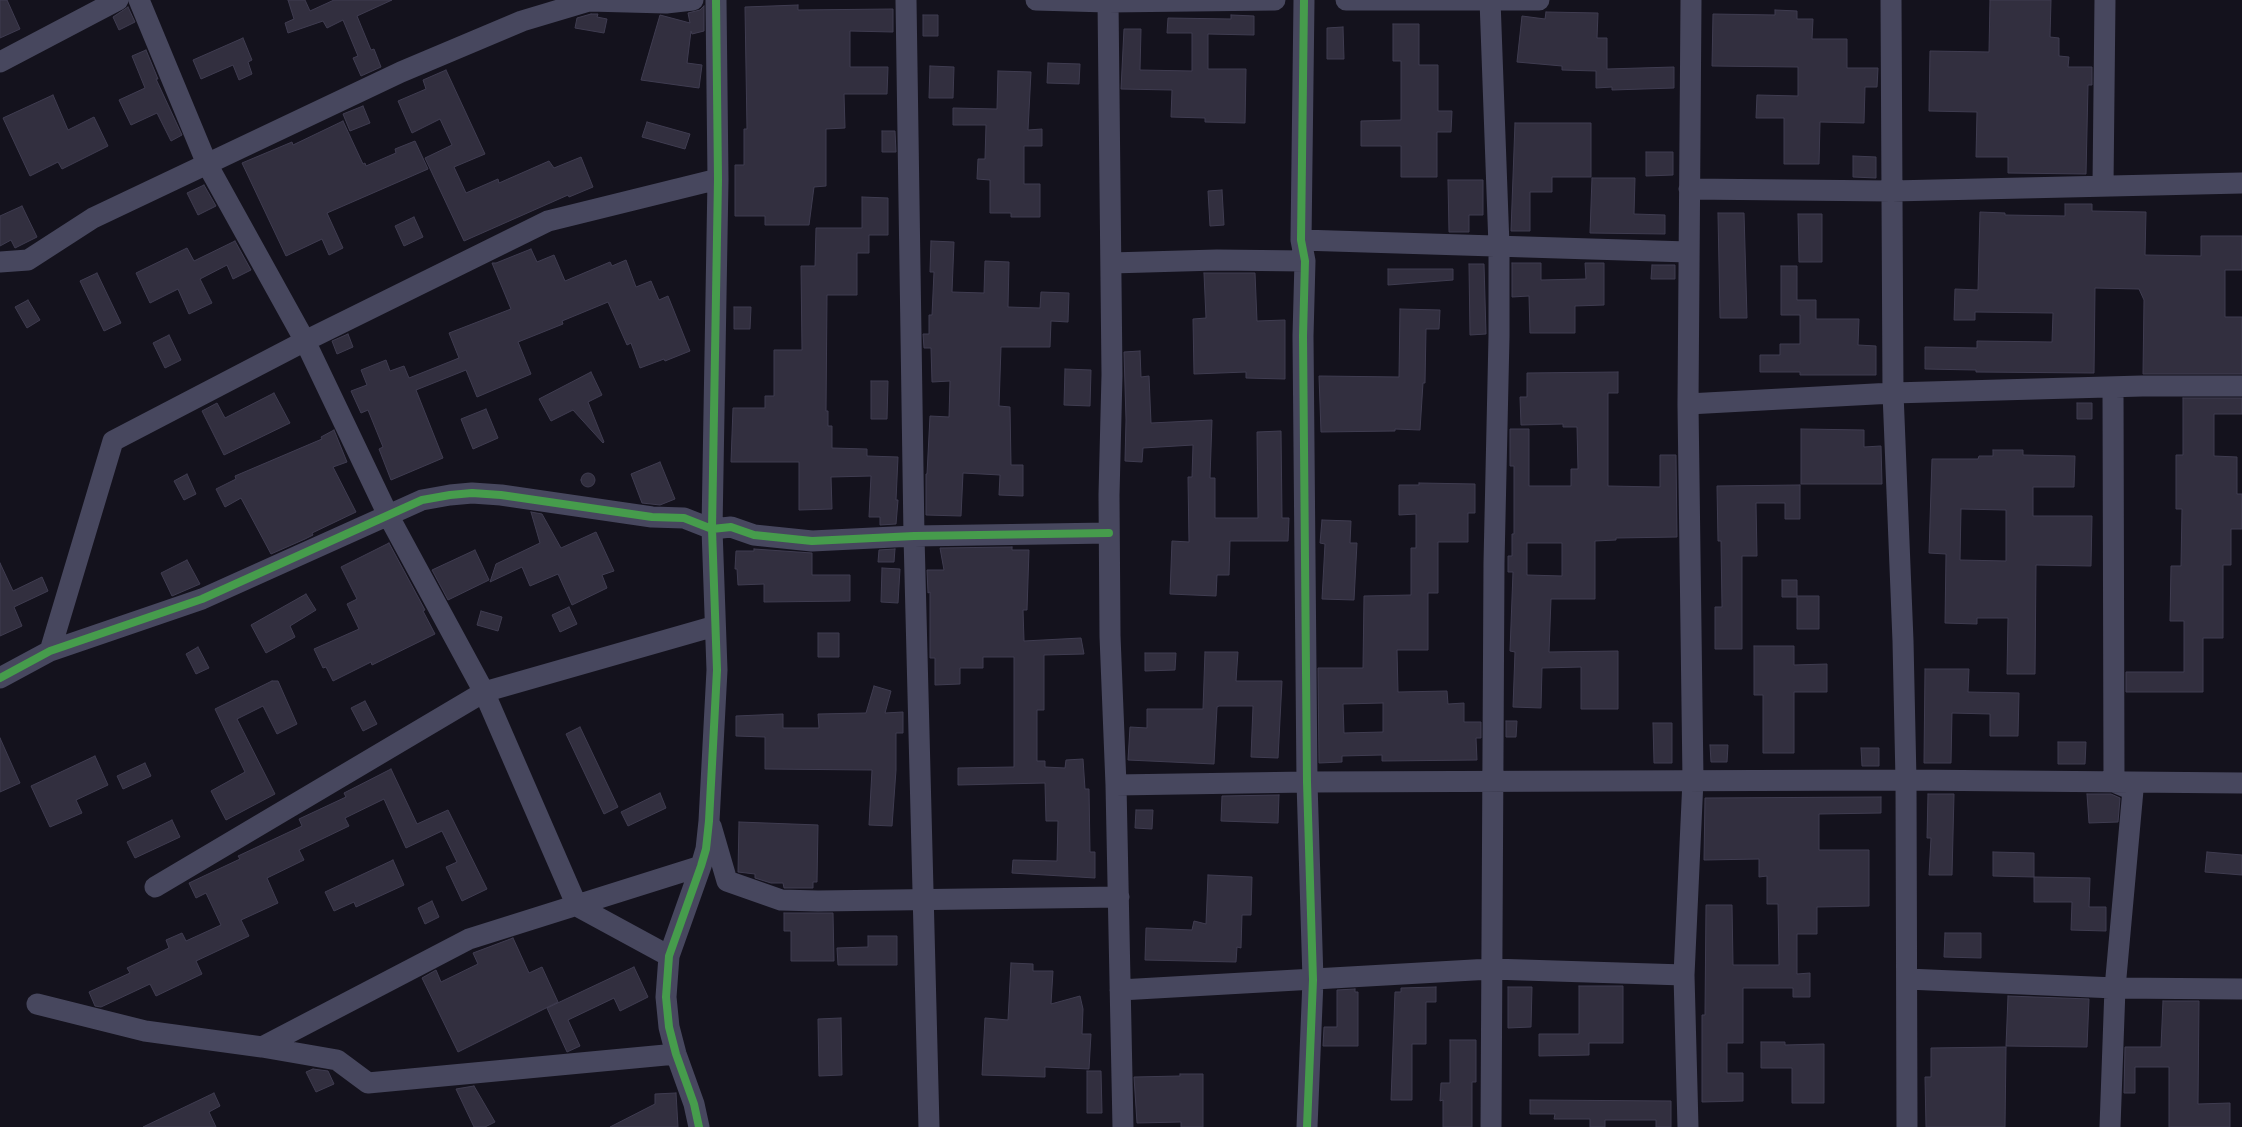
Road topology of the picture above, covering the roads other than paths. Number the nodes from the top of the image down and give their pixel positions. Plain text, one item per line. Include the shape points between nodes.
1 (118, 0) edge
2 (139, 0) edge
3 (693, 0) edge
4 (716, 0) edge
5 (906, 0) edge
6 (1036, 0) edge
7 (1275, 0) edge
8 (1304, 0) edge
9 (1346, 0) edge
10 (1539, 0) edge
11 (1691, 0) edge
12 (1891, 0) edge
13 (2105, 0) edge
14 (1108, 1) edge
15 (1490, 1) edge
16 (557, 5) edge
17 (0, 62) edge
18 (207, 164) junction
19 (718, 179) junction
20 (2242, 184) edge
21 (2103, 186) junction
22 (1689, 189) junction
23 (1892, 191) junction
24 (1301, 240) junction
25 (1499, 246) junction
26 (1688, 252) junction
27 (1305, 261) junction
28 (0, 262) edge
29 (1111, 263) junction
30 (305, 341) junction
31 (2242, 386) edge
32 (2113, 387) junction
33 (1893, 393) junction
34 (1688, 404) junction
35 (388, 515) junction
36 (712, 529) junction
37 (1109, 533) junction
38 (914, 536) junction
39 (715, 626) junction
40 (50, 651) junction
41 (0, 678) edge
42 (484, 692) junction
43 (1693, 780) junction
44 (1906, 780) junction
45 (1494, 781) junction
46 (1307, 782) junction
47 (2114, 782) junction
48 (2242, 783) edge
49 (1116, 785) junction
50 (709, 821) junction
51 (701, 866) junction
52 (155, 887) dead end
53 (1119, 897) junction
54 (924, 900) junction
55 (577, 906) junction
56 (669, 956) junction
57 (1491, 969) junction
58 (1684, 975) junction
59 (1907, 979) junction
60 (1312, 980) junction
61 (2116, 988) junction
62 (2242, 989) edge
63 (1120, 990) junction
64 (37, 1004) dead end
65 (262, 1047) junction
66 (676, 1054) junction
67 (699, 1127) edge
68 (929, 1127) edge
69 (1123, 1127) edge
70 (1307, 1127) edge
71 (1491, 1127) edge
72 (1688, 1127) edge
73 (1907, 1127) edge
74 (2110, 1127) edge

1 - 17 street
2 - 18 street
3 - 16 street via 666,3 589,1
4 - 19 street
5 - 38 street
6 - 14 street
7 - 14 street
8 - 24 street
9 - 15 street
10 - 15 street
11 - 22 street
12 - 23 street
13 - 21 street
14 - 29 street
15 - 25 street
16 - 18 street via 401,72
18 - 28 street via 94,218 28,260
18 - 30 street
19 - 30 street via 548,221
19 - 36 street
20 - 21 street
21 - 23 street
22 - 23 street
22 - 26 street
23 - 33 street
24 - 25 street
24 - 27 street
25 - 26 street
25 - 45 street
26 - 34 street
27 - 29 street
27 - 46 street
29 - 37 street
30 - 35 street
30 - 40 street via 113,441
31 - 32 street
32 - 33 street
32 - 47 street
33 - 34 street
33 - 44 street
34 - 43 street
35 - 36 street via 422,500 472,493 652,517 684,518
35 - 40 street via 202,599
35 - 42 street
36 - 38 street via 731,527 754,535 812,541
36 - 39 street
37 - 38 street
37 - 49 street
38 - 54 street
39 - 42 street
39 - 50 street via 717,670
40 - 41 street
42 - 52 street
42 - 55 street
43 - 44 street
43 - 45 street
43 - 58 street
44 - 47 street
44 - 59 street
45 - 46 street
45 - 57 street
46 - 49 street
46 - 60 street
47 - 48 street
47 - 61 street via 2132,790
49 - 53 street
50 - 51 street
50 - 54 street via 727,881 758,894 781,900
51 - 55 street
51 - 56 street
53 - 54 street
53 - 63 street
54 - 68 street
55 - 56 street
55 - 65 street via 468,939
56 - 66 street via 667,1012
57 - 58 street
57 - 60 street
57 - 71 street
58 - 72 street
59 - 61 street
59 - 73 street
60 - 63 street
60 - 70 street
61 - 62 street
61 - 74 street
63 - 69 street
64 - 65 street via 145,1031
65 - 66 street via 337,1060 368,1083
66 - 67 street

